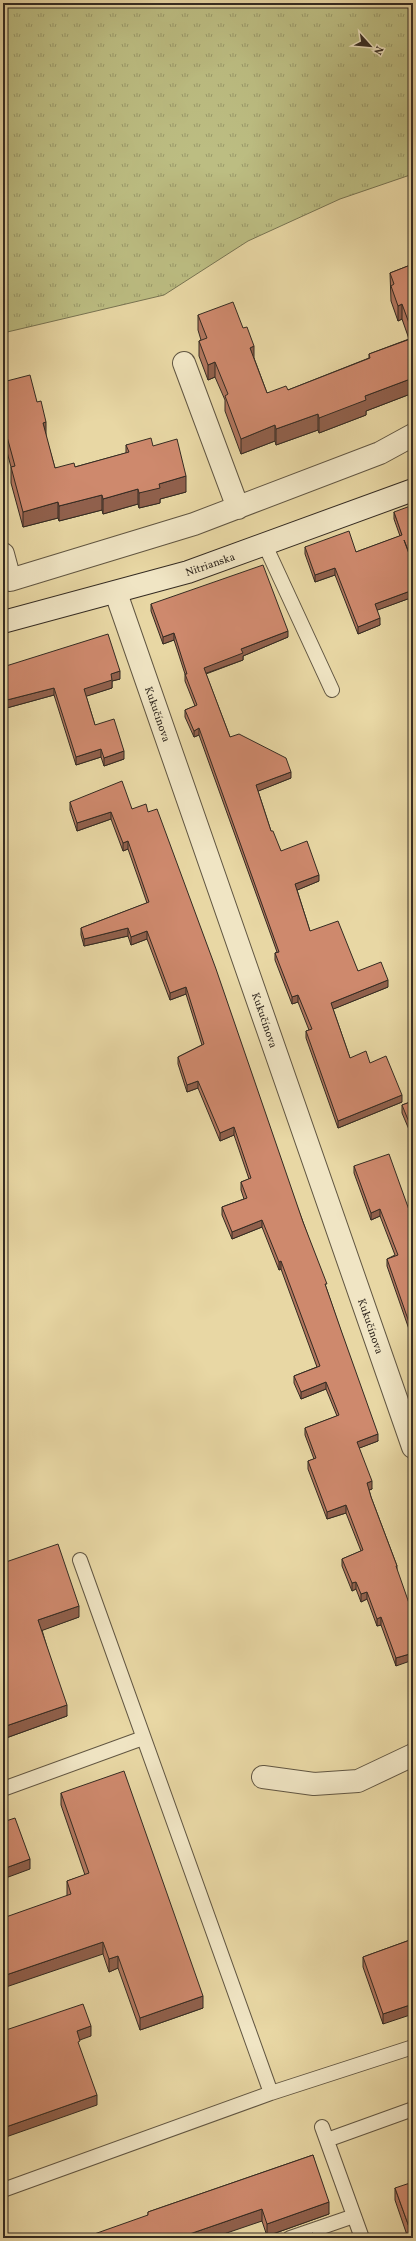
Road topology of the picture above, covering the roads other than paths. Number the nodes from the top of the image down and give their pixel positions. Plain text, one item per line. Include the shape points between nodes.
1 (184, 363) dead end
2 (413, 435) edge
3 (413, 490) edge
4 (238, 508) junction
5 (265, 545) junction
6 (3, 554) edge
7 (116, 593) junction
8 (3, 622) edge
9 (332, 690) dead end
10 (413, 1447) edge
11 (80, 1560) dead end
12 (143, 1738) junction
13 (413, 1755) edge
14 (263, 1777) dead end
15 (3, 1788) edge
16 (413, 2047) edge
17 (271, 2093) junction
18 (413, 2109) edge
19 (3, 2190) edge
20 (354, 2216) junction
21 (290, 2238) edge
22 (362, 2238) edge

1 - 4 street
2 - 4 street via 380,453
3 - 5 street, Nitrianska
4 - 6 street via 194,524 10,580
5 - 7 street, Nitrianska via 188,572
5 - 9 lane
7 - 8 street, Nitrianska
7 - 10 street, Kukučínova
11 - 12 lane
12 - 15 lane
12 - 17 lane
13 - 14 street via 358,1781 314,1784
16 - 17 lane
17 - 19 lane
18 - 20 lane via 325,2134
20 - 21 lane
20 - 22 lane

